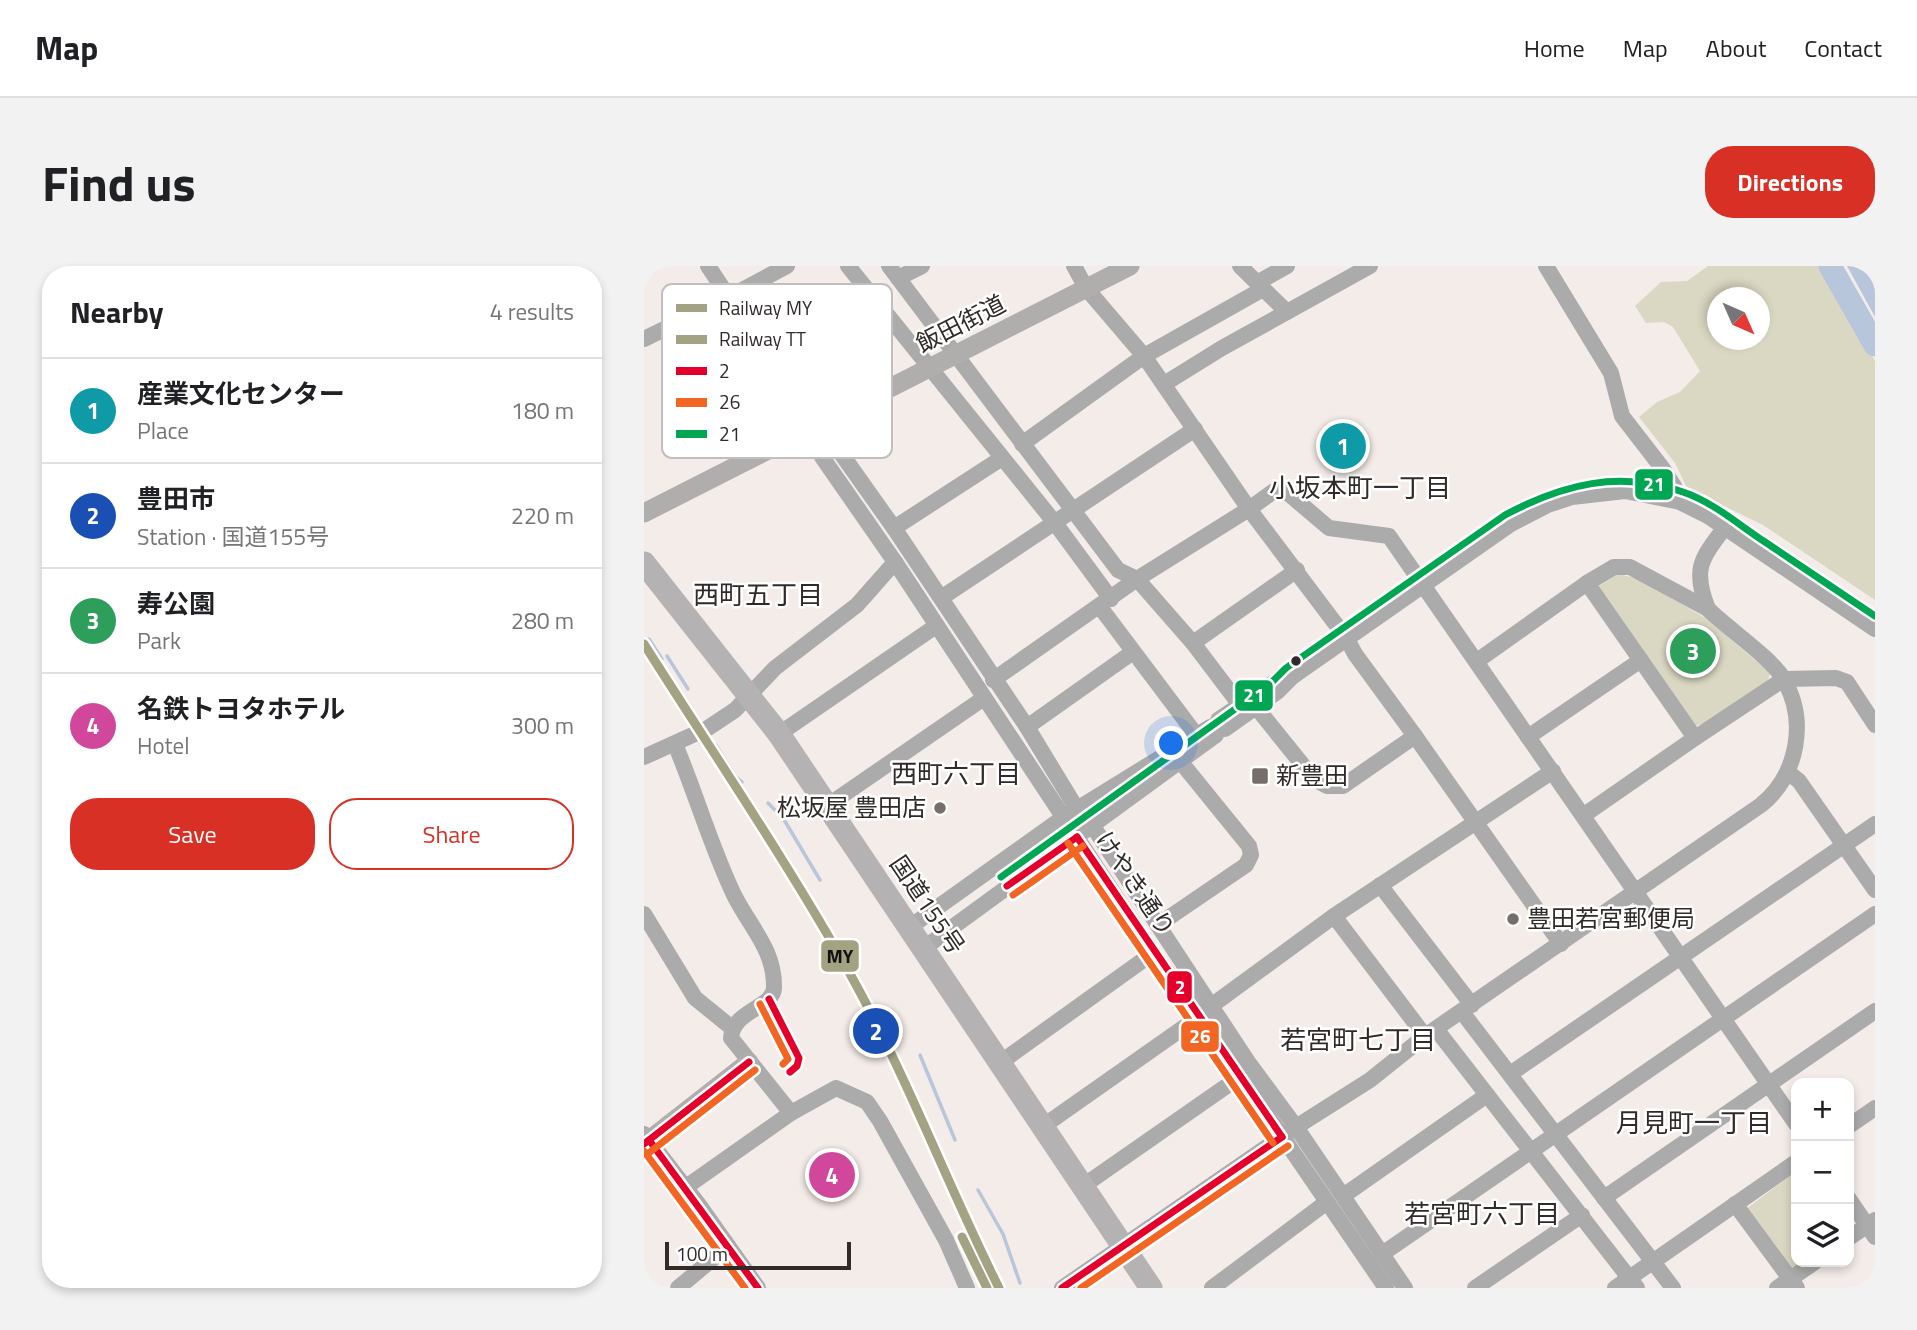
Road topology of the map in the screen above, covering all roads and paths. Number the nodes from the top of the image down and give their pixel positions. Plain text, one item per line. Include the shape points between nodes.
1 (708, 266) edge
2 (787, 266) edge
3 (848, 266) edge
4 (922, 266) edge
5 (1074, 266) edge
6 (1130, 266) edge
7 (1240, 266) edge
8 (1287, 266) edge
9 (1370, 266) edge
10 (1546, 266) edge
11 (894, 272) edge
12 (721, 284) edge
13 (752, 284) edge
14 (862, 284) edge
15 (1260, 286) junction
16 (1086, 288) junction
17 (1287, 312) junction
18 (892, 322) edge
19 (662, 330) edge
20 (644, 339) edge
21 (954, 355) junction
22 (1144, 356) junction
23 (928, 367) junction
24 (1164, 384) junction
25 (892, 386) edge
26 (1195, 429) junction
27 (1021, 444) junction
28 (754, 458) edge
29 (823, 458) edge
30 (844, 458) edge
31 (1002, 458) junction
32 (1680, 502) junction
33 (1250, 509) junction
34 (1074, 510) junction
35 (644, 513) edge
36 (1055, 523) junction
37 (1725, 527) junction
38 (894, 528) junction
39 (895, 562) junction
40 (644, 563) edge
41 (1297, 570) junction
42 (1137, 579) junction
43 (1587, 583) junction
44 (1424, 584) junction
45 (941, 598) junction
46 (1105, 603) junction
47 (1708, 609) junction
48 (936, 626) junction
49 (1875, 629) edge
50 (1347, 639) junction
51 (1193, 643) junction
52 (1133, 652) junction
53 (1641, 660) junction
54 (1477, 661) junction
55 (1292, 677) junction
56 (1784, 679) junction
57 (993, 680) junction
58 (750, 694) junction
59 (984, 698) junction
60 (1240, 705) junction
61 (1256, 707) junction
62 (1874, 720) edge
63 (1027, 727) junction
64 (1213, 729) junction
65 (779, 734) junction
66 (1415, 736) junction
67 (1528, 737) junction
68 (1695, 738) junction
69 (675, 744) junction
70 (644, 757) edge
71 (1180, 761) junction
72 (1553, 771) junction
73 (1789, 773) junction
74 (827, 806) junction
75 (1071, 814) junction
76 (1584, 816) junction
77 (1476, 822) junction
78 (1875, 824) edge
79 (1092, 825) junction
80 (1077, 837) junction
81 (1845, 845) junction
82 (1380, 885) junction
83 (1875, 890) edge
84 (1637, 891) junction
85 (644, 914) edge
86 (1875, 914) edge
87 (1334, 916) junction
88 (1158, 925) junction
89 (910, 927) junction
90 (1561, 944) junction
91 (924, 948) junction
92 (1153, 953) junction
93 (1682, 957) junction
94 (1467, 1008) junction
95 (1205, 1011) junction
96 (1875, 1011) edge
97 (1725, 1019) junction
98 (732, 1028) junction
99 (1431, 1033) junction
100 (748, 1062) junction
101 (1001, 1062) junction
102 (1510, 1074) junction
103 (1241, 1076) junction
104 (1769, 1084) junction
105 (1487, 1095) junction
106 (1875, 1108) edge
107 (791, 1113) junction
108 (1791, 1117) edge
109 (1854, 1123) edge
110 (1042, 1127) junction
111 (1296, 1127) junction
112 (1557, 1135) junction
113 (1282, 1137) junction
114 (646, 1139) edge
115 (1532, 1151) junction
116 (1791, 1165) edge
117 (685, 1186) junction
118 (1083, 1186) junction
119 (1604, 1198) junction
120 (1335, 1199) junction
121 (1735, 1204) junction
122 (1853, 1204) edge
123 (1582, 1215) junction
124 (1872, 1228) edge
125 (1854, 1236) edge
126 (727, 1246) junction
127 (1122, 1246) junction
128 (1382, 1254) junction
129 (1653, 1261) junction
130 (1809, 1267) edge
131 (1633, 1283) edge
132 (1223, 1285) edge
133 (1788, 1285) edge
134 (678, 1288) edge
135 (758, 1288) edge
136 (967, 1288) edge
137 (1062, 1288) edge
138 (1151, 1288) edge
139 (1386, 1288) edge
140 (1405, 1288) edge
141 (1475, 1288) edge
142 (1615, 1288) edge
143 (1673, 1288) edge

1 - 12 street, けやき通り
2 - 13 street
3 - 14 street
4 - 11 street
5 - 16 street
6 - 16 main road, 飯田街道
7 - 15 street
8 - 15 street
9 - 17 street
10 - 32 street via 1611,373 1622,416 1663,469
11 - 21 street
15 - 17 street
15 - 22 street
16 - 21 main road, 飯田街道
16 - 22 street
17 - 24 street
18 - 23 street
19 - 20 street
21 - 23 main road, 飯田街道
21 - 27 street
22 - 24 street
22 - 27 street
23 - 25 main road, 飯田街道
23 - 31 street
24 - 26 street
26 - 33 street
26 - 34 street
27 - 34 street
28 - 35 main road, 飯田街道
29 - 39 street, けやき通り
30 - 38 street, けやき通り
31 - 36 street
31 - 38 street
32 - 37 street
32 - 44 street via 1625,491 1572,497 1511,524
33 - 41 street
33 - 42 street
33 - 44 street via 1283,489 1328,528 1389,536
34 - 36 street
34 - 42 street via 1118,570
36 - 45 street
36 - 46 street
37 - 47 street via 1700,565 1699,581
37 - 49 street
38 - 45 street, けやき通り
39 - 48 street, けやき通り
39 - 58 street via 858,605 775,668
40 - 58 highway, 国道155号
41 - 50 street
41 - 51 street
42 - 46 street
42 - 51 street
43 - 47 street via 1614,567 1630,567
43 - 53 street
43 - 54 street
44 - 50 street
44 - 54 street
45 - 57 street, けやき通り
46 - 52 street
46 - 57 street
47 - 56 street
48 - 59 street, けやき通り
48 - 65 street
50 - 55 street
50 - 66 street
51 - 60 street
52 - 63 street
52 - 64 street
53 - 67 street
53 - 68 street
54 - 67 street
55 - 60 street via 1273,682
55 - 61 street
56 - 62 street via 1847,682
56 - 68 street
56 - 73 street via 1797,730
57 - 63 street, けやき通り
58 - 65 highway, 国道155号
58 - 69 street via 735,710
59 - 74 street
59 - 75 street, けやき通り
60 - 64 street
61 - 64 street
61 - 66 street via 1314,779 1327,786 1343,786
63 - 75 street, けやき通り
64 - 71 street
64 - 75 street via 1175,746
65 - 74 highway, 国道155号
66 - 77 street
67 - 72 street
68 - 76 street
69 - 70 street
69 - 98 street via 734,895 771,958 774,991
71 - 79 street
71 - 88 street via 1249,846 1251,855 1245,865
72 - 76 street
72 - 77 street
73 - 81 street
73 - 84 street via 1761,805
74 - 89 highway, 国道155号
75 - 79 street, けやき通り
75 - 80 street, けやき通り
75 - 89 street
76 - 84 street
77 - 82 street
77 - 90 street
78 - 81 street
79 - 80 street
79 - 88 street, けやき通り
80 - 91 street
80 - 92 street, けやき通り
81 - 83 street
81 - 93 street
82 - 87 street
82 - 94 street
84 - 90 street
84 - 93 street
85 - 98 street via 695,998
86 - 97 street
87 - 95 street
87 - 99 street
88 - 95 street, けやき通り
89 - 91 highway, 国道155号
90 - 94 street
91 - 101 highway, 国道155号
92 - 95 street, けやき通り
92 - 101 street
93 - 97 street
93 - 102 street
94 - 99 street
94 - 102 street
95 - 103 street, けやき通り
95 - 110 street
95 - 111 street
96 - 104 street
97 - 104 street
97 - 112 street
98 - 100 street via 732,1038
99 - 105 street
99 - 111 street via 1370,1080
100 - 107 street
100 - 114 main road
101 - 110 highway, 国道155号
102 - 112 street
103 - 113 street, けやき通り
103 - 118 street
104 - 108 street
104 - 119 street
105 - 115 street
105 - 120 street
106 - 109 street
107 - 117 street
107 - 136 street via 836,1088 867,1102 946,1240
110 - 118 highway, 国道155号
111 - 113 street
111 - 120 street
112 - 115 street
112 - 119 street
113 - 120 street, けやき通り
113 - 127 street
114 - 117 street
115 - 123 street
115 - 128 street
116 - 121 street
117 - 126 street
118 - 127 highway, 国道155号
119 - 129 street
120 - 128 street
120 - 132 street
120 - 139 street, けやき通り
121 - 129 street
121 - 133 street
122 - 124 street
123 - 131 street
123 - 141 street
124 - 125 street
126 - 134 street
126 - 135 street
127 - 137 street
127 - 138 highway, 国道155号
128 - 140 street
129 - 131 street
129 - 143 street
130 - 133 street
131 - 142 street

